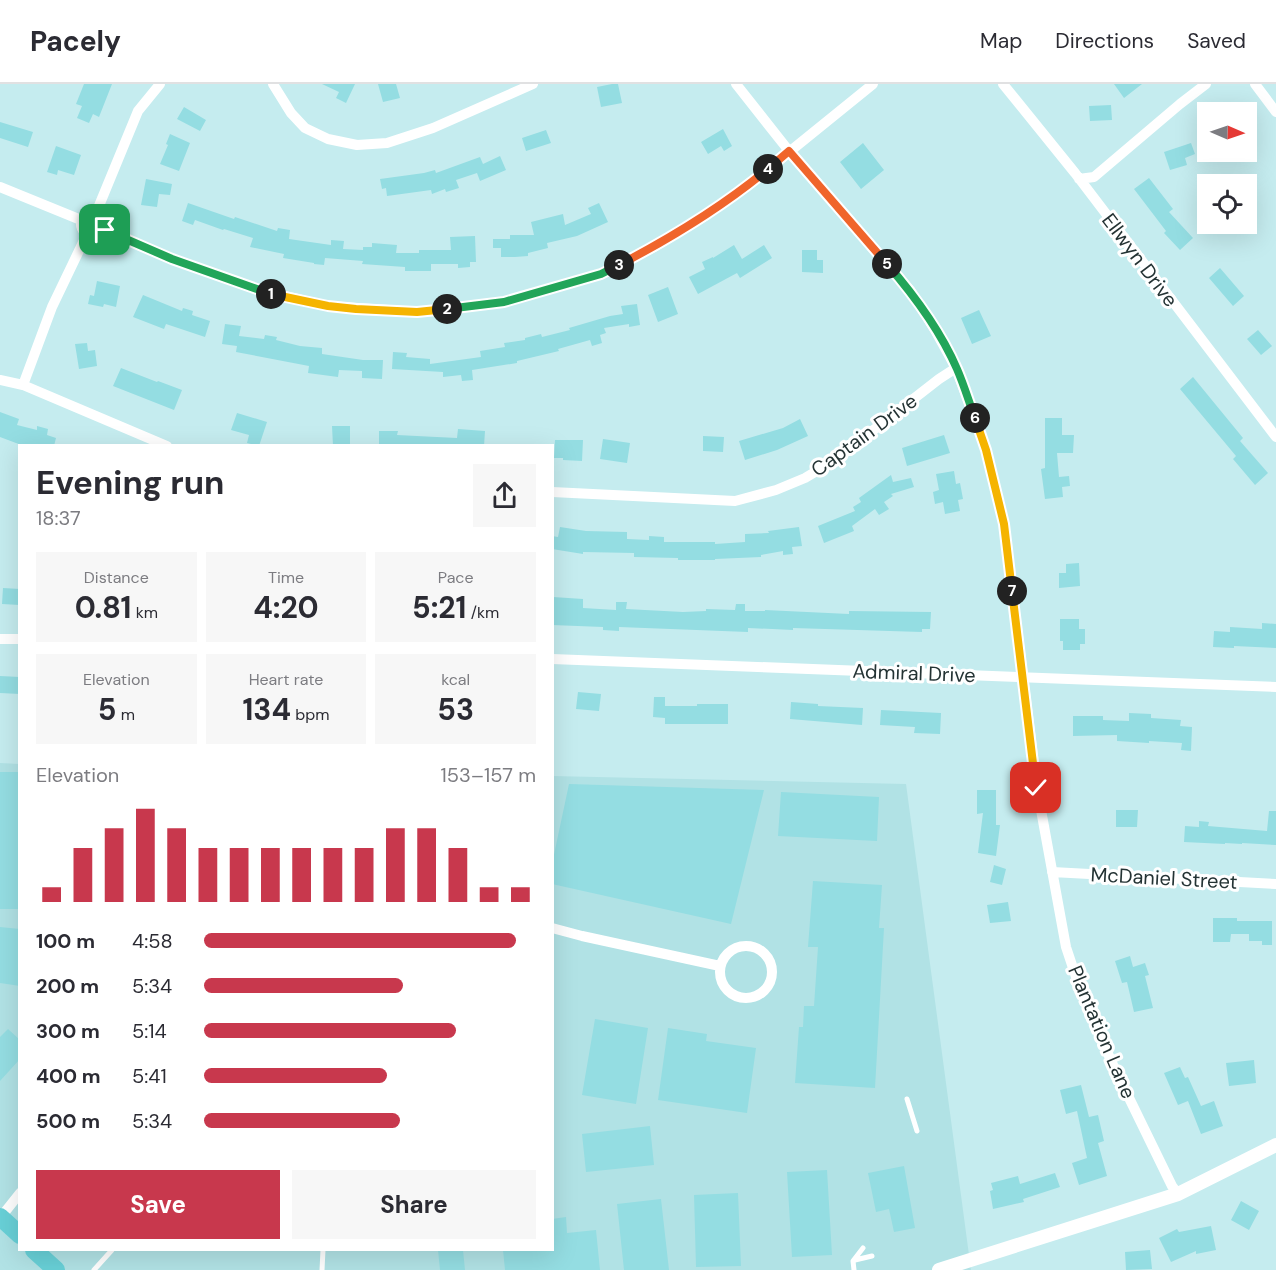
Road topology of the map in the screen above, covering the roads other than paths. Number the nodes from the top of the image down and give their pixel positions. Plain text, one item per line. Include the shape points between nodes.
1 (160, 84) edge
2 (273, 84) edge
3 (533, 84) edge
4 (736, 84) edge
5 (873, 84) edge
6 (1003, 84) edge
7 (1206, 84) edge
8 (1255, 84) edge
9 (1276, 112) edge
10 (789, 151) junction
11 (1079, 179) junction
12 (0, 187) edge
13 (96, 213) junction
14 (81, 220) junction
15 (102, 229) junction
16 (87, 234) junction
17 (957, 368) junction
18 (0, 380) edge
19 (22, 385) junction
20 (1276, 437) edge
21 (161, 444) edge
22 (554, 492) edge
23 (0, 639) edge
24 (18, 639) edge
25 (554, 659) edge
26 (1023, 677) junction
27 (1276, 687) edge
28 (1052, 872) junction
29 (1276, 884) edge
30 (554, 929) edge
31 (720, 966) junction
32 (907, 1099) dead end
33 (917, 1131) dead end
34 (1276, 1145) edge
35 (1178, 1194) junction
36 (18, 1195) edge
37 (0, 1217) edge
38 (18, 1233) edge
39 (863, 1248) dead end
40 (35, 1251) edge
41 (111, 1251) edge
42 (323, 1251) edge
43 (872, 1256) dead end
44 (853, 1261) junction
45 (960, 1267) edge
46 (56, 1270) edge
47 (94, 1270) edge
48 (322, 1270) edge
49 (854, 1270) edge
50 (939, 1270) edge

1 - 13 street via 138,111
2 - 3 street via 305,128 328,139 357,145 387,143 433,128
4 - 10 street, Plantation Lane
5 - 10 street
6 - 11 street, Ellwyn Drive
7 - 11 street via 1094,177
8 - 9 street
10 - 15 street via 705,216 601,274 504,302 462,307 417,312 299,301 245,286
10 - 17 street, Plantation Lane via 910,290
11 - 20 street, Ellwyn Drive
12 - 14 street
13 - 14 street via 86,214
13 - 15 street via 103,221
14 - 16 street
15 - 16 street via 94,235
16 - 19 street
17 - 22 street, Captain Drive via 835,459 776,490 735,501
17 - 26 street, Plantation Lane via 986,450 1004,524
18 - 19 street
19 - 21 street
23 - 24 street
25 - 26 street, Admiral Drive
26 - 27 street, Admiral Drive
26 - 28 street, Plantation Lane via 1036,788
28 - 29 street, McDaniel Street
28 - 35 street, Plantation Lane via 1066,947 1082,995
30 - 31 street
31 - 31 street via 722,983 734,996 742,998 759,996 773,974 768,957 753,946 736,947
32 - 33 lane
34 - 35 street
35 - 45 street
36 - 37 street
37 - 38 highway
39 - 44 lane
40 - 46 highway
41 - 47 lane
42 - 48 lane
43 - 44 lane
44 - 49 lane
45 - 50 street

